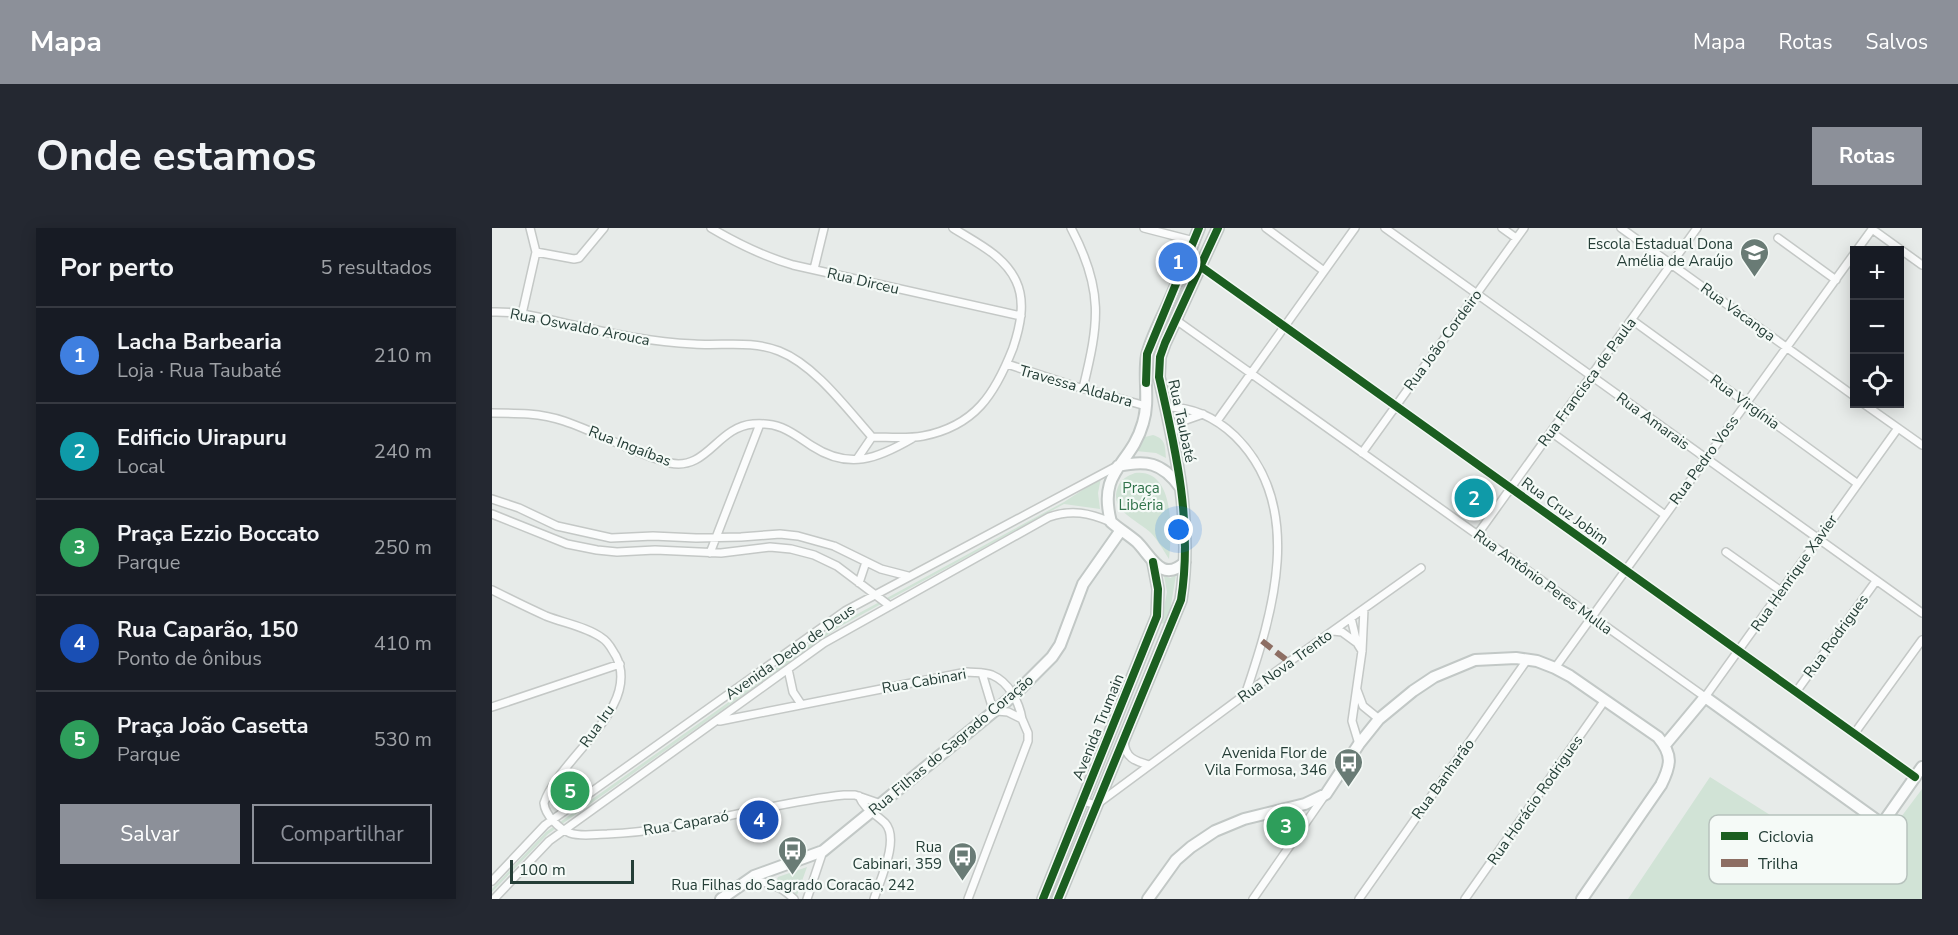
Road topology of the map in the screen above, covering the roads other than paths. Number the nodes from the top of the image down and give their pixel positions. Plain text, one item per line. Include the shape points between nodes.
1 (530, 228) edge
2 (604, 228) edge
3 (711, 228) edge
4 (824, 228) edge
5 (953, 228) edge
6 (1071, 228) edge
7 (1144, 228) edge
8 (1198, 228) edge
9 (1218, 228) edge
10 (1266, 228) edge
11 (1355, 228) edge
12 (1385, 228) edge
13 (1502, 228) edge
14 (1524, 228) edge
15 (1621, 228) edge
16 (1697, 228) edge
17 (1873, 228) edge
18 (1516, 238) junction
19 (1779, 238) dead end
20 (1194, 241) junction
21 (1860, 246) edge
22 (536, 252) junction
23 (1850, 260) edge
24 (1672, 264) junction
25 (1922, 265) edge
26 (1200, 266) junction
27 (814, 269) junction
28 (1324, 271) junction
29 (1836, 280) junction
30 (1476, 294) junction
31 (492, 312) edge
32 (522, 314) junction
33 (1021, 316) junction
34 (1176, 320) junction
35 (1632, 320) junction
36 (1285, 326) junction
37 (1787, 347) junction
38 (1006, 364) junction
39 (1251, 374) junction
40 (1591, 376) junction
41 (1083, 388) junction
42 (1850, 393) edge
43 (1746, 402) junction
44 (1146, 406) junction
45 (1395, 406) junction
46 (1166, 407) junction
47 (1870, 408) edge
48 (492, 413) edge
49 (1203, 414) junction
50 (1144, 422) junction
51 (1217, 422) junction
52 (760, 424) junction
53 (1898, 428) junction
54 (1551, 432) junction
55 (1172, 434) junction
56 (882, 437) junction
57 (915, 437) junction
58 (870, 439) junction
59 (1922, 445) edge
60 (890, 452) junction
61 (1362, 453) junction
62 (874, 457) junction
63 (857, 459) junction
64 (1705, 459) junction
65 (1117, 466) junction
66 (1858, 484) junction
67 (1181, 488) junction
68 (1510, 488) junction
69 (492, 499) edge
70 (492, 514) edge
71 (1665, 515) junction
72 (1111, 522) junction
73 (1121, 530) junction
74 (1477, 534) junction
75 (716, 538) junction
76 (1818, 540) junction
77 (1726, 552) dead end
78 (710, 553) junction
79 (866, 562) junction
80 (1153, 562) junction
81 (1185, 562) junction
82 (1421, 568) dead end
83 (1626, 571) junction
84 (908, 576) junction
85 (1876, 580) junction
86 (859, 583) junction
87 (492, 590) edge
88 (1782, 591) junction
89 (874, 595) junction
90 (890, 606) junction
91 (1364, 609) junction
92 (1922, 614) edge
93 (1351, 618) junction
94 (1592, 618) junction
95 (1333, 631) junction
96 (1922, 640) edge
97 (1357, 643) junction
98 (1362, 651) junction
99 (1738, 651) junction
100 (1527, 660) junction
101 (620, 664) junction
102 (1555, 668) junction
103 (789, 669) junction
104 (982, 673) junction
105 (1357, 690) junction
106 (1796, 692) junction
107 (1014, 695) junction
108 (1245, 695) junction
109 (1705, 697) junction
110 (1605, 700) junction
111 (801, 704) junction
112 (492, 707) edge
113 (995, 712) junction
114 (1022, 719) junction
115 (1378, 719) junction
116 (715, 722) junction
117 (1854, 734) junction
118 (1124, 736) junction
119 (1359, 744) junction
120 (1665, 745) junction
121 (1149, 765) junction
122 (1922, 768) edge
123 (1915, 777) junction
124 (1326, 794) junction
125 (859, 796) junction
126 (1083, 801) junction
127 (881, 804) junction
128 (1096, 806) junction
129 (871, 813) junction
130 (1869, 815) edge
131 (1888, 815) edge
132 (553, 820) junction
133 (564, 830) junction
134 (823, 851) junction
135 (747, 880) junction
136 (492, 881) edge
137 (494, 899) edge
138 (721, 899) edge
139 (794, 899) edge
140 (807, 899) edge
141 (874, 899) edge
142 (968, 899) edge
143 (1043, 899) edge
144 (1058, 899) edge
145 (1148, 899) edge
146 (1253, 899) edge
147 (1359, 899) edge
148 (1465, 899) edge
149 (1582, 899) edge

1 - 22 street
2 - 22 street via 579,258
3 - 27 street, Rua Dirceu via 766,257
4 - 27 street
5 - 33 street via 989,251 1015,279
6 - 41 street via 1090,268 1095,299 1094,334
7 - 20 street
8 - 20 street, Rua Taubaté
9 - 26 street, Rua Taubaté
10 - 28 street
11 - 28 street
12 - 30 street, Rua Amarais
13 - 18 street
14 - 18 street, Rua João Cordeiro
15 - 24 street, Rua Vacanga
16 - 24 street, Rua Francisca de Paula
17 - 21 street, Rua Pedro Voss
17 - 25 street
18 - 30 street, Rua João Cordeiro
19 - 29 street
20 - 44 street, Rua Taubaté via 1147,354
22 - 32 street
23 - 29 street, Rua Pedro Voss
24 - 35 street, Rua Francisca de Paula
24 - 37 street, Rua Vacanga
26 - 34 street, Rua Taubaté
26 - 36 street, Rua Cruz Jobim
27 - 33 street, Rua Dirceu
28 - 36 street
29 - 37 street, Rua Pedro Voss
30 - 40 street, Rua Amarais
30 - 45 street, Rua João Cordeiro
31 - 32 street, Rua Oswaldo Arouca
32 - 58 street, Rua Oswaldo Arouca via 642,340 749,344 779,351 815,376
33 - 38 street
34 - 39 street, Rua Antônio Peres Mulla
34 - 46 street, Rua Taubaté via 1159,366
35 - 40 street, Rua Francisca de Paula
35 - 43 street, Rua Virgínia
36 - 39 street
36 - 45 street, Rua Cruz Jobim
37 - 42 street, Rua Vacanga
37 - 43 street, Rua Pedro Voss
38 - 41 street, Travessa Aldabra
38 - 57 street via 996,387 976,412 959,423
39 - 51 street
39 - 61 street, Rua Antônio Peres Mulla
40 - 54 street, Rua Francisca de Paula
40 - 64 street, Rua Amarais
41 - 44 street, Travessa Aldabra
43 - 64 street, Rua Pedro Voss
43 - 66 street, Rua Virgínia
44 - 50 street, Rua Taubaté
45 - 61 street, Rua João Cordeiro
45 - 68 street, Rua Cruz Jobim
46 - 49 street
46 - 50 street
46 - 55 street, Rua Taubaté
47 - 53 street
48 - 52 street, Rua Ingaíbas via 562,420 671,463 684,464 703,456 724,435 742,426
49 - 51 street
49 - 55 street via 1186,420
50 - 65 street, Rua Taubaté via 1135,446
51 - 108 street via 1242,443 1263,473 1278,530 1272,602
52 - 63 street, Rua Ingaíbas via 785,428 828,455
52 - 75 street
53 - 59 street
53 - 66 street, Rua Henrique Xavier
54 - 68 street, Rua Francisca de Paula
54 - 71 street
55 - 67 street, Rua Taubaté
56 - 57 street
56 - 58 street
56 - 60 street
57 - 60 street, Rua Ingaíbas
58 - 62 street via 870,453
58 - 63 street
60 - 62 street, Rua Ingaíbas
61 - 74 street, Rua Antônio Peres Mulla
62 - 63 street, Rua Ingaíbas
64 - 71 street, Rua Pedro Voss
64 - 76 street, Rua Amarais
65 - 67 street via 1146,463 1162,468
65 - 72 street via 1108,487
65 - 84 street, Avenida Dedo de Deus
66 - 76 street, Rua Henrique Xavier
67 - 81 street
68 - 74 street, Rua Francisca de Paula
68 - 83 street, Rua Cruz Jobim
69 - 75 street via 557,526 598,536
70 - 78 street via 567,544 597,550
71 - 83 street, Rua Pedro Voss
72 - 73 street
72 - 90 street, Avenida Dedo de Deus via 1078,511 1049,517
73 - 80 street
73 - 107 street, Rua Filhas do Sagrado Coração via 1083,584 1060,645
74 - 94 street, Rua Antônio Peres Mulla
75 - 78 street
75 - 79 street via 798,536 834,546
76 - 85 street, Rua Amarais
76 - 88 street, Rua Henrique Xavier
77 - 88 street
78 - 86 street via 770,547 791,549 837,566
79 - 84 street
79 - 86 street
80 - 81 street via 1168,570
80 - 126 street, Avenida Trumain via 1157,616
81 - 118 street, Avenida Trumain via 1176,613
82 - 91 street, Rua Nova Trento
83 - 94 street, Rua Pedro Voss
83 - 99 street, Rua Cruz Jobim
84 - 89 street, Avenida Dedo de Deus
85 - 92 street, Rua Amarais
85 - 106 street, Rua Rodrigues
86 - 89 street
87 - 101 street via 603,638
88 - 99 street, Rua Henrique Xavier
89 - 90 street
89 - 132 street, Avenida Dedo de Deus via 845,611
90 - 103 street, Avenida Dedo de Deus via 824,643
91 - 93 street, Rua Nova Trento
91 - 98 street
93 - 95 street, Rua Nova Trento
93 - 97 street
94 - 102 street, Rua Pedro Voss
94 - 109 street, Rua Antônio Peres Mulla
95 - 97 street via 1342,632
95 - 108 street, Rua Nova Trento
96 - 117 street
97 - 98 street
98 - 105 street
99 - 106 street, Rua Cruz Jobim
99 - 109 street, Rua Henrique Xavier
100 - 102 street
100 - 115 street via 1485,659 1453,668 1413,691
100 - 147 street, Rua Banharão
101 - 112 street
101 - 132 street, Rua Iru via 621,682 609,713 546,797 545,809
102 - 110 street
103 - 111 street via 793,692
103 - 116 street, Avenida Dedo de Deus
104 - 107 street, Rua Cabinari via 996,677
104 - 111 street, Rua Cabinari via 956,674
104 - 113 street
105 - 115 street via 1363,706
105 - 119 street via 1352,721
106 - 117 street, Rua Cruz Jobim
107 - 113 street, Rua Filhas do Sagrado Coração
107 - 114 street
108 - 121 street, Rua Nova Trento
109 - 120 street, Rua Henrique Xavier
109 - 130 street, Rua Antônio Peres Mulla
110 - 120 street
110 - 148 street, Rua Horácio Rodrigues
111 - 116 street, Rua Cabinari
113 - 114 street via 1008,712
113 - 127 street, Rua Filhas do Sagrado Coração
114 - 142 street via 1028,733 1026,747
115 - 119 street
116 - 133 street, Avenida Dedo de Deus
117 - 123 street, Rua Cruz Jobim
118 - 121 street via 1128,756
118 - 128 street, Avenida Trumain
119 - 124 street
120 - 149 street via 1669,765 1661,785
121 - 128 street, Rua Nova Trento
122 - 123 street
123 - 131 street
124 - 145 street via 1215,831 1176,860
124 - 146 street
125 - 127 street, Rua Caparaó
125 - 129 street
125 - 133 street, Rua Caparaó via 827,796 624,833 579,834
126 - 128 street
126 - 143 street, Avenida Trumain
127 - 129 street, Rua Filhas do Sagrado Coração
128 - 144 street, Avenida Trumain
129 - 134 street, Rua Filhas do Sagrado Coração
129 - 141 street via 890,830 891,839
132 - 133 street
132 - 136 street, Avenida Dedo de Deus
133 - 137 street, Avenida Dedo de Deus
134 - 135 street, Rua Filhas do Sagrado Coração
134 - 140 street
135 - 138 street, Rua Filhas do Sagrado Coração
135 - 139 street via 771,884

